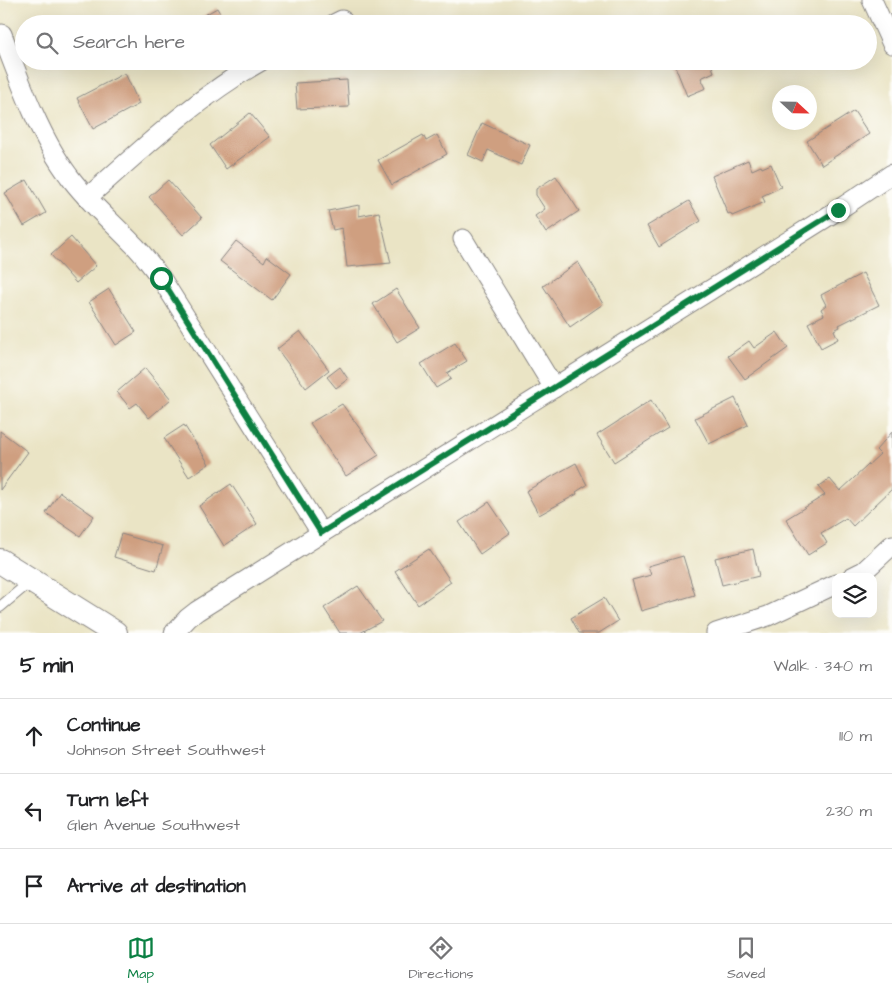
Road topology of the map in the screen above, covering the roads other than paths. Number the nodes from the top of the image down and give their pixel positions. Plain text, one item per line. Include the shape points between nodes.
1 (872, 0) edge
2 (2, 34) dead end
3 (892, 44) edge
4 (15, 68) edge
5 (16, 70) edge
6 (246, 70) edge
7 (892, 174) edge
8 (87, 198) junction
9 (463, 239) dead end
10 (554, 388) junction
11 (321, 533) junction
12 (892, 545) edge
13 (0, 561) edge
14 (860, 573) edge
15 (31, 580) junction
16 (832, 586) edge
17 (0, 607) edge
18 (115, 633) edge
19 (174, 633) edge
20 (716, 633) edge

1 - 3 street
2 - 4 street
5 - 8 street via 51,148 68,176
6 - 8 street via 181,115
7 - 10 street
8 - 11 street via 134,245 161,278
9 - 10 street
10 - 11 street
11 - 19 street via 197,611
12 - 14 street
13 - 15 street
15 - 17 lane
15 - 18 street
16 - 20 street via 768,616

